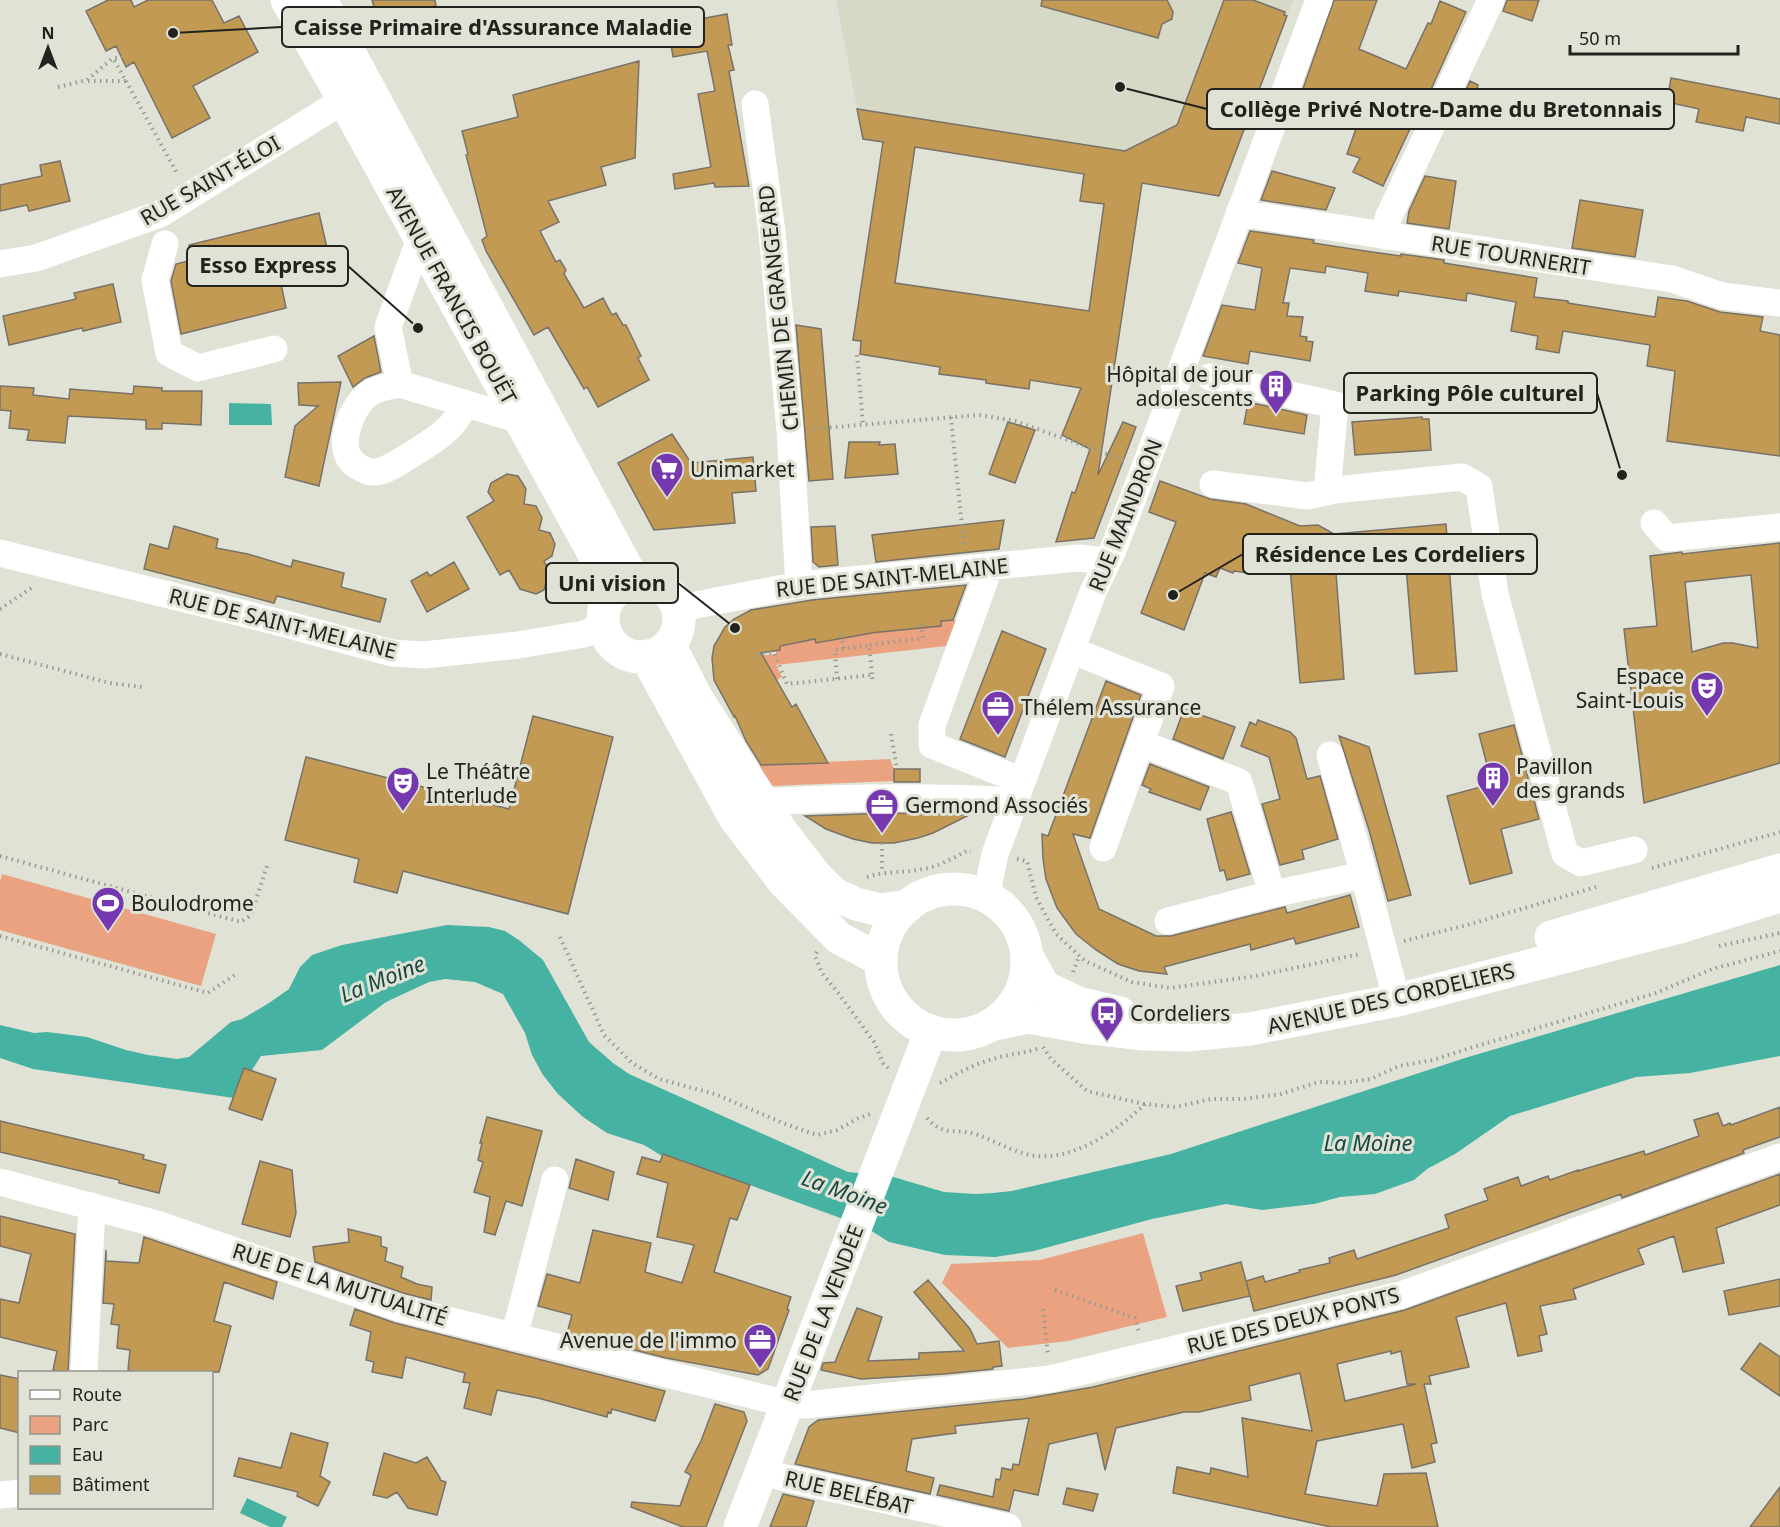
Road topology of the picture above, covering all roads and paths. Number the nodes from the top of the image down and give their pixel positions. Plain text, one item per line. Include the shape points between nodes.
1 (287, 0) edge
2 (321, 0) edge
3 (1319, 0) edge
4 (1491, 0) edge
5 (113, 58) junction
6 (122, 58) dead end
7 (87, 81) junction
8 (126, 81) junction
9 (58, 87) dead end
10 (344, 100) junction
11 (754, 104) dead end
12 (191, 195) junction
13 (1239, 213) junction
14 (1385, 236) junction
15 (420, 238) junction
16 (165, 244) dead end
17 (0, 264) edge
18 (1780, 303) edge
19 (274, 349) dead end
20 (856, 355) dead end
21 (1210, 377) dead end
22 (400, 384) junction
23 (465, 404) junction
24 (951, 417) junction
25 (520, 420) junction
26 (863, 424) junction
27 (790, 431) junction
28 (1145, 467) junction
29 (1213, 484) dead end
30 (1327, 492) junction
31 (1653, 523) dead end
32 (1780, 527) edge
33 (0, 553) edge
34 (1107, 561) junction
35 (978, 567) junction
36 (61, 568) junction
37 (799, 585) junction
38 (624, 587) junction
39 (0, 609) edge
40 (678, 611) junction
41 (921, 624) dead end
42 (603, 626) junction
43 (841, 635) dead end
44 (869, 645) junction
45 (843, 649) junction
46 (658, 650) junction
47 (1071, 650) junction
48 (0, 654) edge
49 (754, 659) dead end
50 (872, 675) junction
51 (837, 679) junction
52 (873, 683) dead end
53 (142, 687) dead end
54 (891, 734) dead end
55 (1141, 743) junction
56 (1330, 755) dead end
57 (897, 769) dead end
58 (1018, 791) junction
59 (763, 802) junction
60 (1780, 832) edge
61 (882, 843) dead end
62 (1103, 848) dead end
63 (995, 854) junction
64 (0, 857) edge
65 (1641, 860) joint
66 (267, 866) dead end
67 (1780, 870) edge
68 (882, 873) junction
69 (1364, 875) junction
70 (1597, 886) dead end
71 (1272, 894) junction
72 (1780, 896) edge
73 (986, 897) junction
74 (848, 901) junction
75 (908, 906) junction
76 (1646, 910) junction
77 (1168, 921) dead end
78 (831, 930) junction
79 (0, 936) edge
80 (560, 937) dead end
81 (1383, 946) junction
82 (1780, 951) edge
83 (1582, 952) junction
84 (1027, 956) junction
85 (881, 960) junction
86 (236, 974) dead end
87 (1392, 982) junction
88 (994, 1024) junction
89 (931, 1031) junction
90 (1051, 1040) dead end
91 (1043, 1047) junction
92 (909, 1080) junction
93 (1145, 1104) junction
94 (880, 1112) dead end
95 (1780, 1157) edge
96 (555, 1180) dead end
97 (0, 1182) edge
98 (92, 1206) junction
99 (1055, 1290) dead end
100 (1043, 1309) dead end
101 (514, 1337) junction
102 (1145, 1357) junction
103 (84, 1371) edge
104 (1050, 1379) junction
105 (788, 1404) junction
106 (761, 1471) junction
107 (18, 1493) edge
108 (0, 1495) edge
109 (740, 1527) edge
110 (1008, 1527) edge

1 - 10 main road, AVENUE FRANCIS BOUËT
2 - 38 main road, AVENUE FRANCIS BOUËT
3 - 13 street, RUE MAINDRON
4 - 14 street via 1388,218
5 - 6 path
5 - 7 path
5 - 8 path
7 - 8 path
7 - 9 path
8 - 12 path
10 - 12 street, RUE SAINT-ÉLOI
10 - 15 main road, AVENUE FRANCIS BOUËT
11 - 27 street, CHEMIN DE GRANGEARD via 772,232
12 - 17 street, RUE SAINT-ÉLOI via 160,214 107,234 36,258
13 - 14 street, RUE TOURNERIT
13 - 28 street, RUE MAINDRON
14 - 18 street, RUE TOURNERIT via 1672,279 1722,296
15 - 22 street via 388,327
15 - 25 main road, AVENUE FRANCIS BOUËT
16 - 19 street via 155,280 169,353 198,368
20 - 26 path
21 - 30 street via 1335,405
22 - 23 street
22 - 23 street via 367,395 356,411 346,434 345,452 352,464 378,472 406,458 446,433
23 - 25 street
24 - 26 path
24 - 28 path via 980,415 1014,421
24 - 35 path
25 - 38 main road, AVENUE FRANCIS BOUËT
26 - 27 path
27 - 37 street, CHEMIN DE GRANGEARD
28 - 34 street, RUE MAINDRON
29 - 30 street via 1308,496
30 - 65 street via 1462,477 1479,487 1495,594 1564,854 1581,863
31 - 32 street via 1666,538
33 - 36 street, RUE DE SAINT-MELAINE
34 - 35 street, RUE DE SAINT-MELAINE via 1078,558
34 - 47 street, RUE MAINDRON
35 - 37 street, RUE DE SAINT-MELAINE
35 - 58 street via 932,725 932,746
36 - 39 path
36 - 42 street, RUE DE SAINT-MELAINE via 392,653 424,655 518,645 584,634
37 - 40 street, RUE DE SAINT-MELAINE
38 - 40 main road via 645,582 657,585 674,600
38 - 42 main road via 607,602
40 - 46 main road via 676,634
41 - 44 path via 923,638
42 - 46 main road via 607,637 623,653 634,657
43 - 45 path
44 - 45 path
44 - 50 path
45 - 51 path via 835,650
46 - 59 main road via 696,697
46 - 78 main road via 735,818 784,882
47 - 55 street via 1161,686
47 - 58 street, RUE MAINDRON
48 - 53 path via 110,683
49 - 51 path via 760,654 774,653 787,684
50 - 51 path
50 - 52 path
54 - 57 path
55 - 62 street
55 - 71 street via 1239,782
56 - 69 street
58 - 59 street via 957,798
58 - 63 street, RUE MAINDRON
59 - 74 main road via 816,876 834,894
60 - 65 path
61 - 68 path
63 - 68 path via 967,851 926,869
63 - 73 street, RUE MAINDRON
63 - 81 path via 1027,861 1046,918 1068,947 1085,961 1132,982 1170,988 1246,978 1311,966
64 - 66 path via 241,922 251,915
67 - 76 main road, AVENUE DES CORDELIERS
68 - 74 path via 867,877 852,888
69 - 71 street
69 - 81 street
70 - 81 path
71 - 77 street
72 - 83 main road, AVENUE DES CORDELIERS
73 - 75 main road via 966,890 946,890 924,895
73 - 84 main road via 1015,921
74 - 75 main road via 880,910
75 - 85 main road via 886,940
76 - 83 street via 1646,927 1590,944
76 - 87 main road, AVENUE DES CORDELIERS
78 - 85 main road via 839,939
78 - 92 path via 815,956 822,973 874,1042 883,1063
79 - 86 path via 208,993
80 - 94 path via 604,1035 632,1063 660,1080 715,1094 817,1135
81 - 87 street
82 - 93 path via 1712,969 1656,993 1433,1060 1399,1066 1371,1079 1319,1082 1281,1094 1211,1099 1176,1107
83 - 88 main road, AVENUE DES CORDELIERS via 1398,1000 1250,1029 1144,1034 1028,1017
84 - 87 main road, AVENUE DES CORDELIERS via 1044,987 1071,1000 1124,1014 1173,1019 1229,1016 1314,1002
84 - 88 main road via 1019,994
85 - 89 main road via 882,977 895,1006 905,1017
88 - 89 main road via 964,1035
89 - 92 main road, RUE DE LA VENDÉE
90 - 91 path
91 - 92 path via 994,1058 961,1072
91 - 93 path via 1087,1091
92 - 93 path via 921,1111 934,1126 954,1133 976,1134 1031,1155 1059,1155 1095,1142
92 - 105 main road, RUE DE LA VENDÉE via 888,1145
95 - 102 street, RUE DES DEUX PONTS via 1401,1295
96 - 101 street
97 - 98 street, RUE DE LA MUTUALITÉ
98 - 101 street, RUE DE LA MUTUALITÉ via 223,1246 399,1308
98 - 103 street
99 - 102 path via 1135,1318
100 - 104 path
101 - 105 street, RUE DE LA MUTUALITÉ
102 - 104 street, RUE DES DEUX PONTS
104 - 105 street, RUE DES DEUX PONTS via 874,1399
105 - 106 main road, RUE DE LA VENDÉE
106 - 109 main road, RUE DE LA VENDÉE
106 - 110 street, RUE BELÉBAT
107 - 108 street

